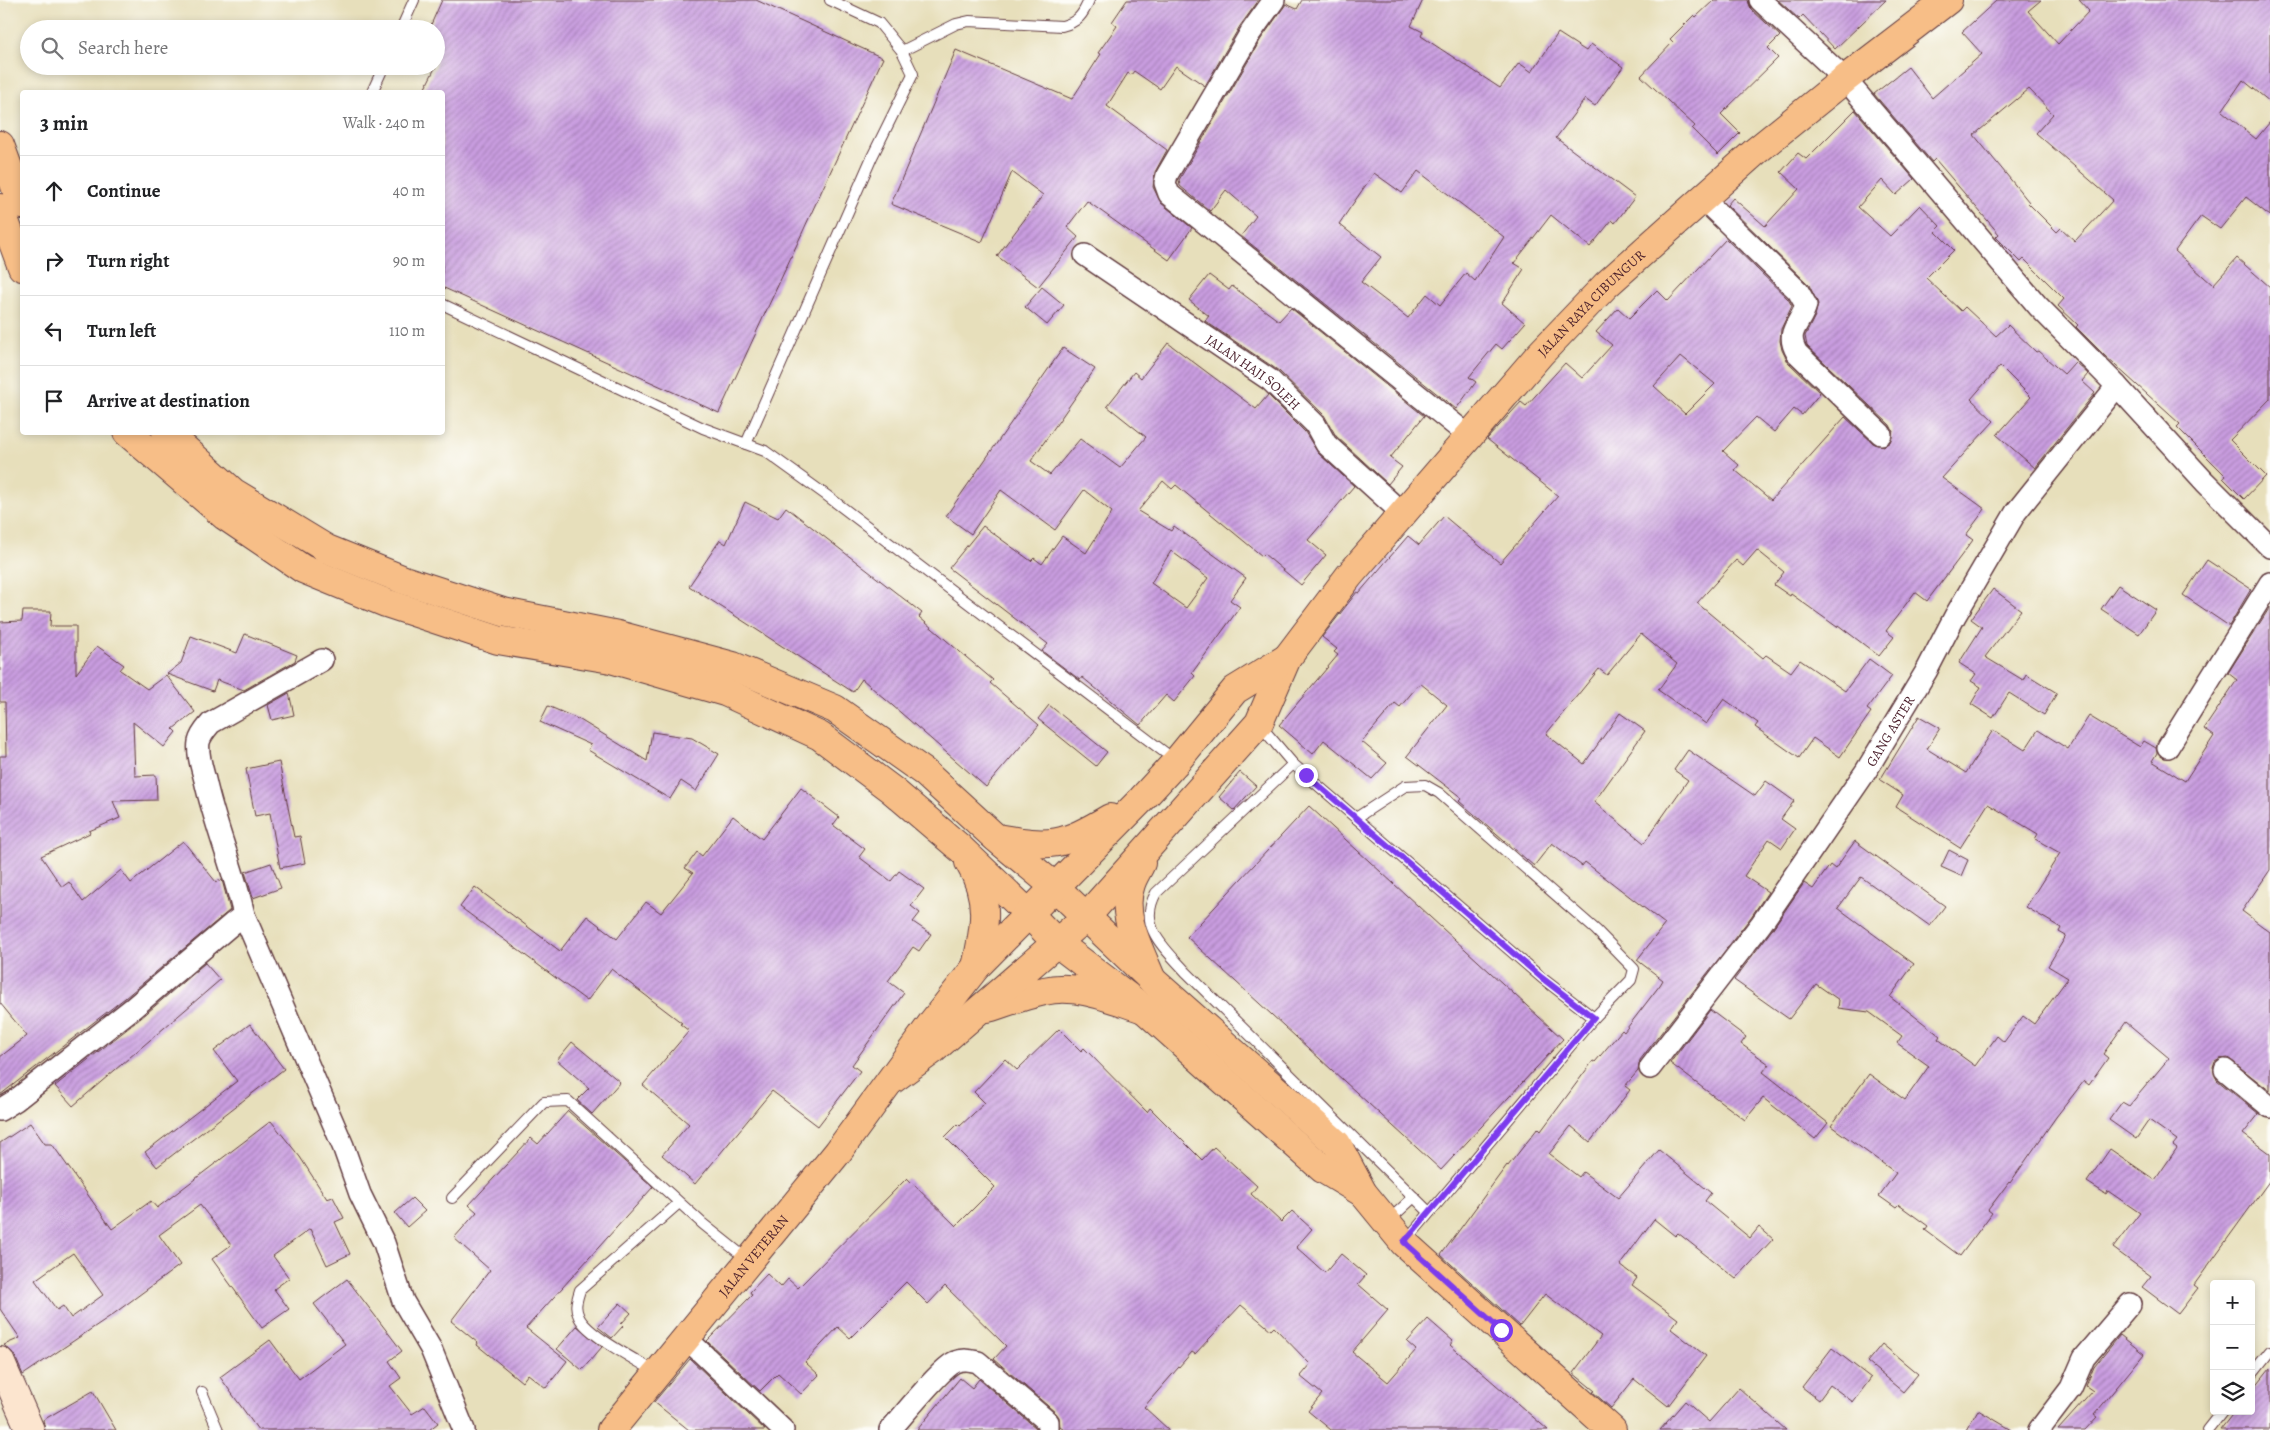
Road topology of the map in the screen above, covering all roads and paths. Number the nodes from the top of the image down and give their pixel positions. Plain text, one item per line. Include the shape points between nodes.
1 (414, 0) edge
2 (830, 0) edge
3 (1089, 0) edge
4 (1274, 0) edge
5 (1760, 0) edge
6 (1948, 0) edge
7 (405, 20) edge
8 (902, 51) junction
9 (380, 75) edge
10 (1845, 79) junction
11 (373, 90) edge
12 (0, 145) edge
13 (1703, 198) junction
14 (20, 200) edge
15 (0, 208) edge
16 (1085, 255) dead end
17 (20, 262) edge
18 (445, 305) edge
19 (2117, 386) junction
20 (1881, 434) dead end
21 (130, 435) edge
22 (169, 435) edge
23 (1470, 437) junction
24 (746, 444) junction
25 (1402, 513) junction
26 (2270, 547) edge
27 (2270, 583) edge
28 (1287, 658) junction
29 (322, 660) dead end
30 (1259, 723) junction
31 (2168, 747) dead end
32 (1176, 762) junction
33 (1293, 764) junction
34 (1142, 798) junction
35 (1356, 818) junction
36 (996, 838) junction
37 (1151, 844) junction
38 (960, 848) junction
39 (1054, 886) junction
40 (1028, 913) junction
41 (244, 916) junction
42 (1085, 918) junction
43 (1057, 943) junction
44 (976, 967) junction
45 (1152, 980) junction
46 (1144, 1009) junction
47 (976, 1012) junction
48 (1594, 1018) junction
49 (1650, 1068) dead end
50 (2225, 1070) dead end
51 (892, 1080) junction
52 (2270, 1107) edge
53 (0, 1110) edge
54 (1363, 1193) junction
55 (1414, 1197) junction
56 (452, 1198) dead end
57 (679, 1203) junction
58 (1429, 1212) junction
59 (1396, 1232) junction
60 (748, 1260) junction
61 (2130, 1304) dead end
62 (686, 1338) junction
63 (2270, 1351) edge
64 (0, 1361) edge
65 (2255, 1370) edge
66 (657, 1373) junction
67 (202, 1392) dead end
68 (2220, 1415) edge
69 (30, 1430) edge
70 (218, 1430) edge
71 (464, 1430) edge
72 (611, 1430) edge
73 (783, 1430) edge
74 (890, 1430) edge
75 (1048, 1430) edge
76 (1612, 1430) edge
77 (2039, 1430) edge
78 (2208, 1430) edge

1 - 7 lane
2 - 8 lane via 879,23
3 - 8 lane via 1082,16 1074,23 1062,26 969,21 956,24
4 - 23 street via 1251,32 1167,175 1165,183 1169,194
5 - 10 street
6 - 10 main road, JALAN RAYA CIBUNGUR
8 - 24 lane via 913,74 872,157
9 - 11 lane
10 - 13 main road, JALAN RAYA CIBUNGUR
10 - 19 street via 2038,306
12 - 14 main road
13 - 20 street via 1798,291 1806,304 1793,332 1792,344 1797,353
13 - 23 main road, JALAN RAYA CIBUNGUR via 1606,285 1540,354
15 - 17 main road
16 - 25 street, JALAN HAJI SOLEH via 1270,380 1315,424 1326,444
18 - 24 lane via 703,428
19 - 26 street
19 - 49 street, GANG ASTER via 2016,512 1866,771 1761,924
21 - 38 main road via 225,516 303,569 386,603 498,640 611,659 725,692 820,736 892,790
22 - 36 main road via 234,492 327,549 404,580 503,612 618,635 734,666 835,709 924,772
23 - 25 main road, JALAN RAYA CIBUNGUR
24 - 32 lane via 765,451 826,495
25 - 28 main road, JALAN RAYA CIBUNGUR
27 - 31 street
28 - 30 main road
28 - 32 main road via 1234,690
29 - 41 street via 211,723 200,741 200,760 212,811 239,891
30 - 33 lane
30 - 37 main road
32 - 34 main road
33 - 35 lane
33 - 55 lane via 1156,893 1150,903 1151,929 1186,972
34 - 36 main road via 1081,835 1062,842 1045,845
34 - 39 main road, JALAN VETERAN
35 - 48 lane via 1542,978
35 - 48 lane via 1405,786 1425,785 1439,793 1596,930 1634,969 1632,980
36 - 39 main road
37 - 42 main road, JALAN VETERAN
37 - 45 main road via 1130,885 1128,906 1134,934
38 - 40 main road
38 - 44 main road via 979,879 985,906 984,932
39 - 40 main road, JALAN VETERAN
39 - 42 main road
40 - 43 main road
40 - 44 main road, JALAN VETERAN
41 - 53 street via 133,1008
41 - 71 street via 343,1146 360,1194 384,1243 403,1301 431,1349
42 - 43 main road, JALAN VETERAN
42 - 45 main road
43 - 46 main road
43 - 47 main road, JALAN VETERAN
44 - 51 main road, JALAN VETERAN
45 - 54 main road via 1337,1144
46 - 47 main road via 1083,990 1066,989 1046,990
46 - 54 main road via 1323,1170
47 - 51 main road, JALAN VETERAN
48 - 58 lane
50 - 52 street
51 - 60 main road, JALAN VETERAN via 838,1152
54 - 59 main road
55 - 58 lane
55 - 59 lane
56 - 57 lane via 544,1102 555,1100 568,1101
57 - 60 lane
57 - 66 lane via 580,1290 576,1305 581,1322
58 - 59 lane
59 - 76 main road
60 - 62 main road, JALAN VETERAN
61 - 77 street via 2084,1358 2071,1388
62 - 66 main road, JALAN VETERAN
62 - 73 street
63 - 65 lane
64 - 69 street
66 - 72 main road, JALAN VETERAN
67 - 70 lane
68 - 78 lane
74 - 75 street via 941,1374 953,1363 965,1360 978,1362 1048,1422

